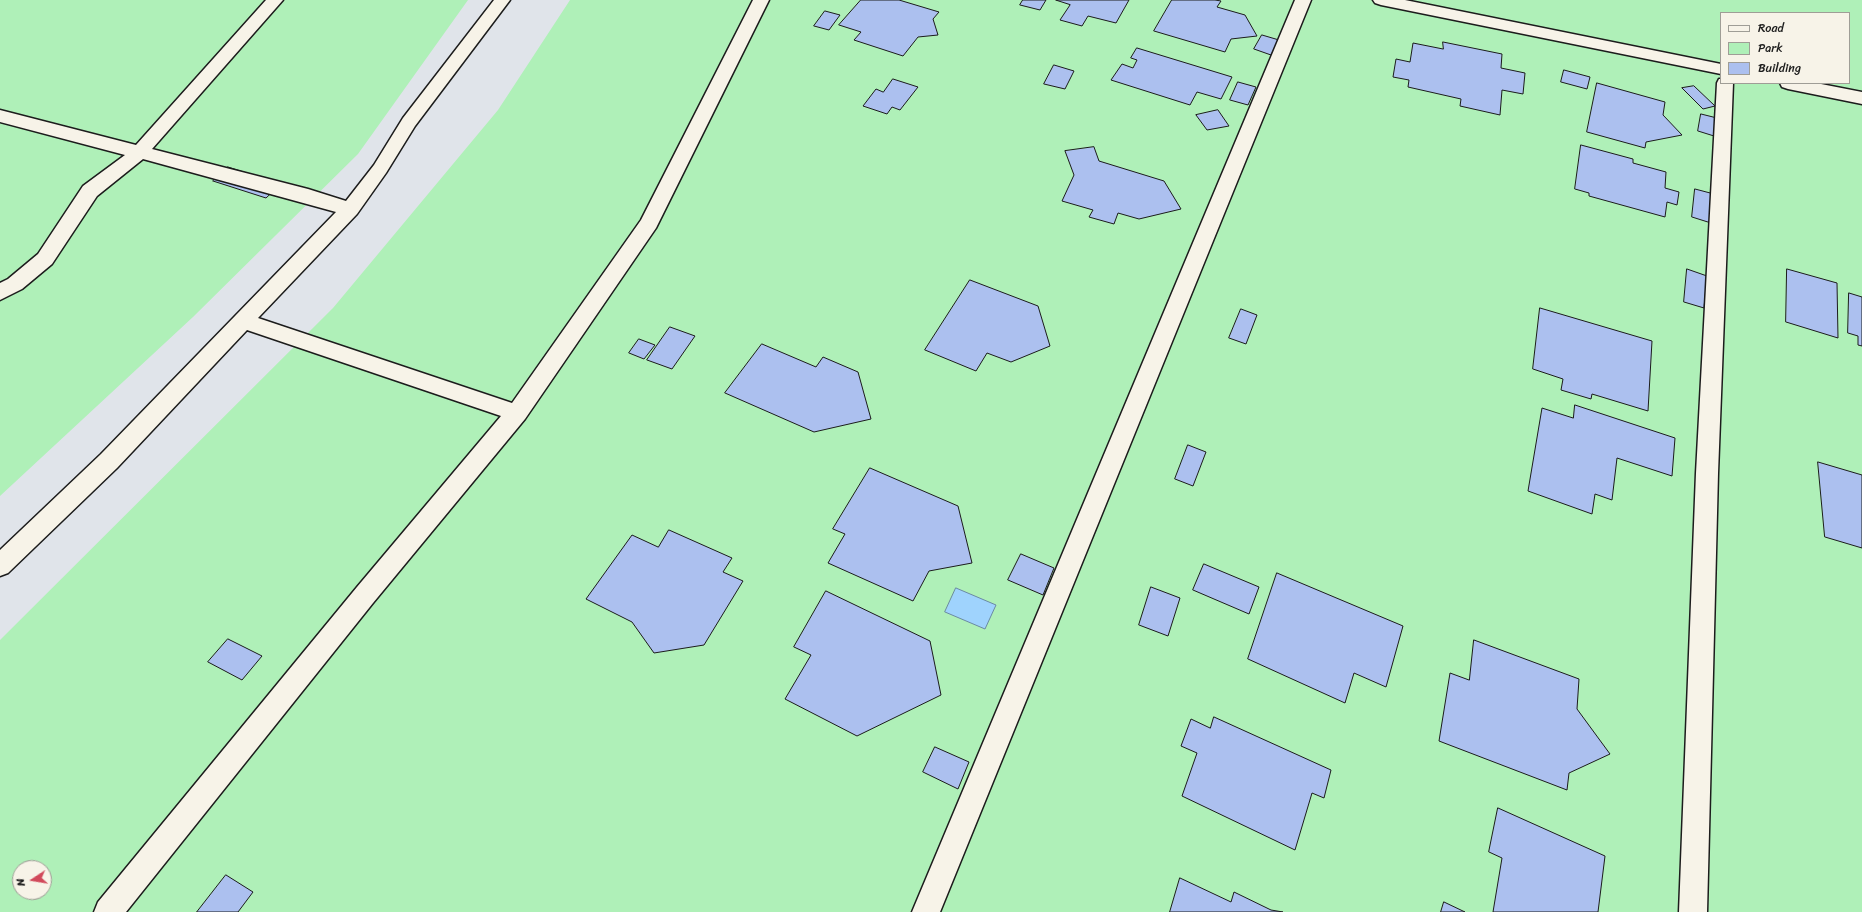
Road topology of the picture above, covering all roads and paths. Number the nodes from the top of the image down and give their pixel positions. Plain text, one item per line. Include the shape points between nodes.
1 (275, 0) edge
2 (502, 0) edge
3 (761, 0) edge
4 (1303, 0) edge
5 (1382, 0) edge
6 (1720, 69) edge
7 (1725, 84) edge
8 (1793, 84) edge
9 (1862, 98) edge
10 (0, 116) edge
11 (140, 152) junction
12 (350, 209) junction
13 (0, 292) edge
14 (243, 321) junction
15 (517, 413) junction
16 (0, 565) edge
17 (108, 912) edge
18 (926, 912) edge
19 (1693, 912) edge

1 - 11 street
2 - 12 street via 409,122 380,169
3 - 15 street via 649,223
4 - 18 street
5 - 6 street
7 - 19 street via 1707,473
8 - 9 street
10 - 11 street
11 - 12 street
11 - 13 street via 90,191 45,259 16,284
12 - 14 street
14 - 15 street
14 - 16 street via 109,461
15 - 17 street

